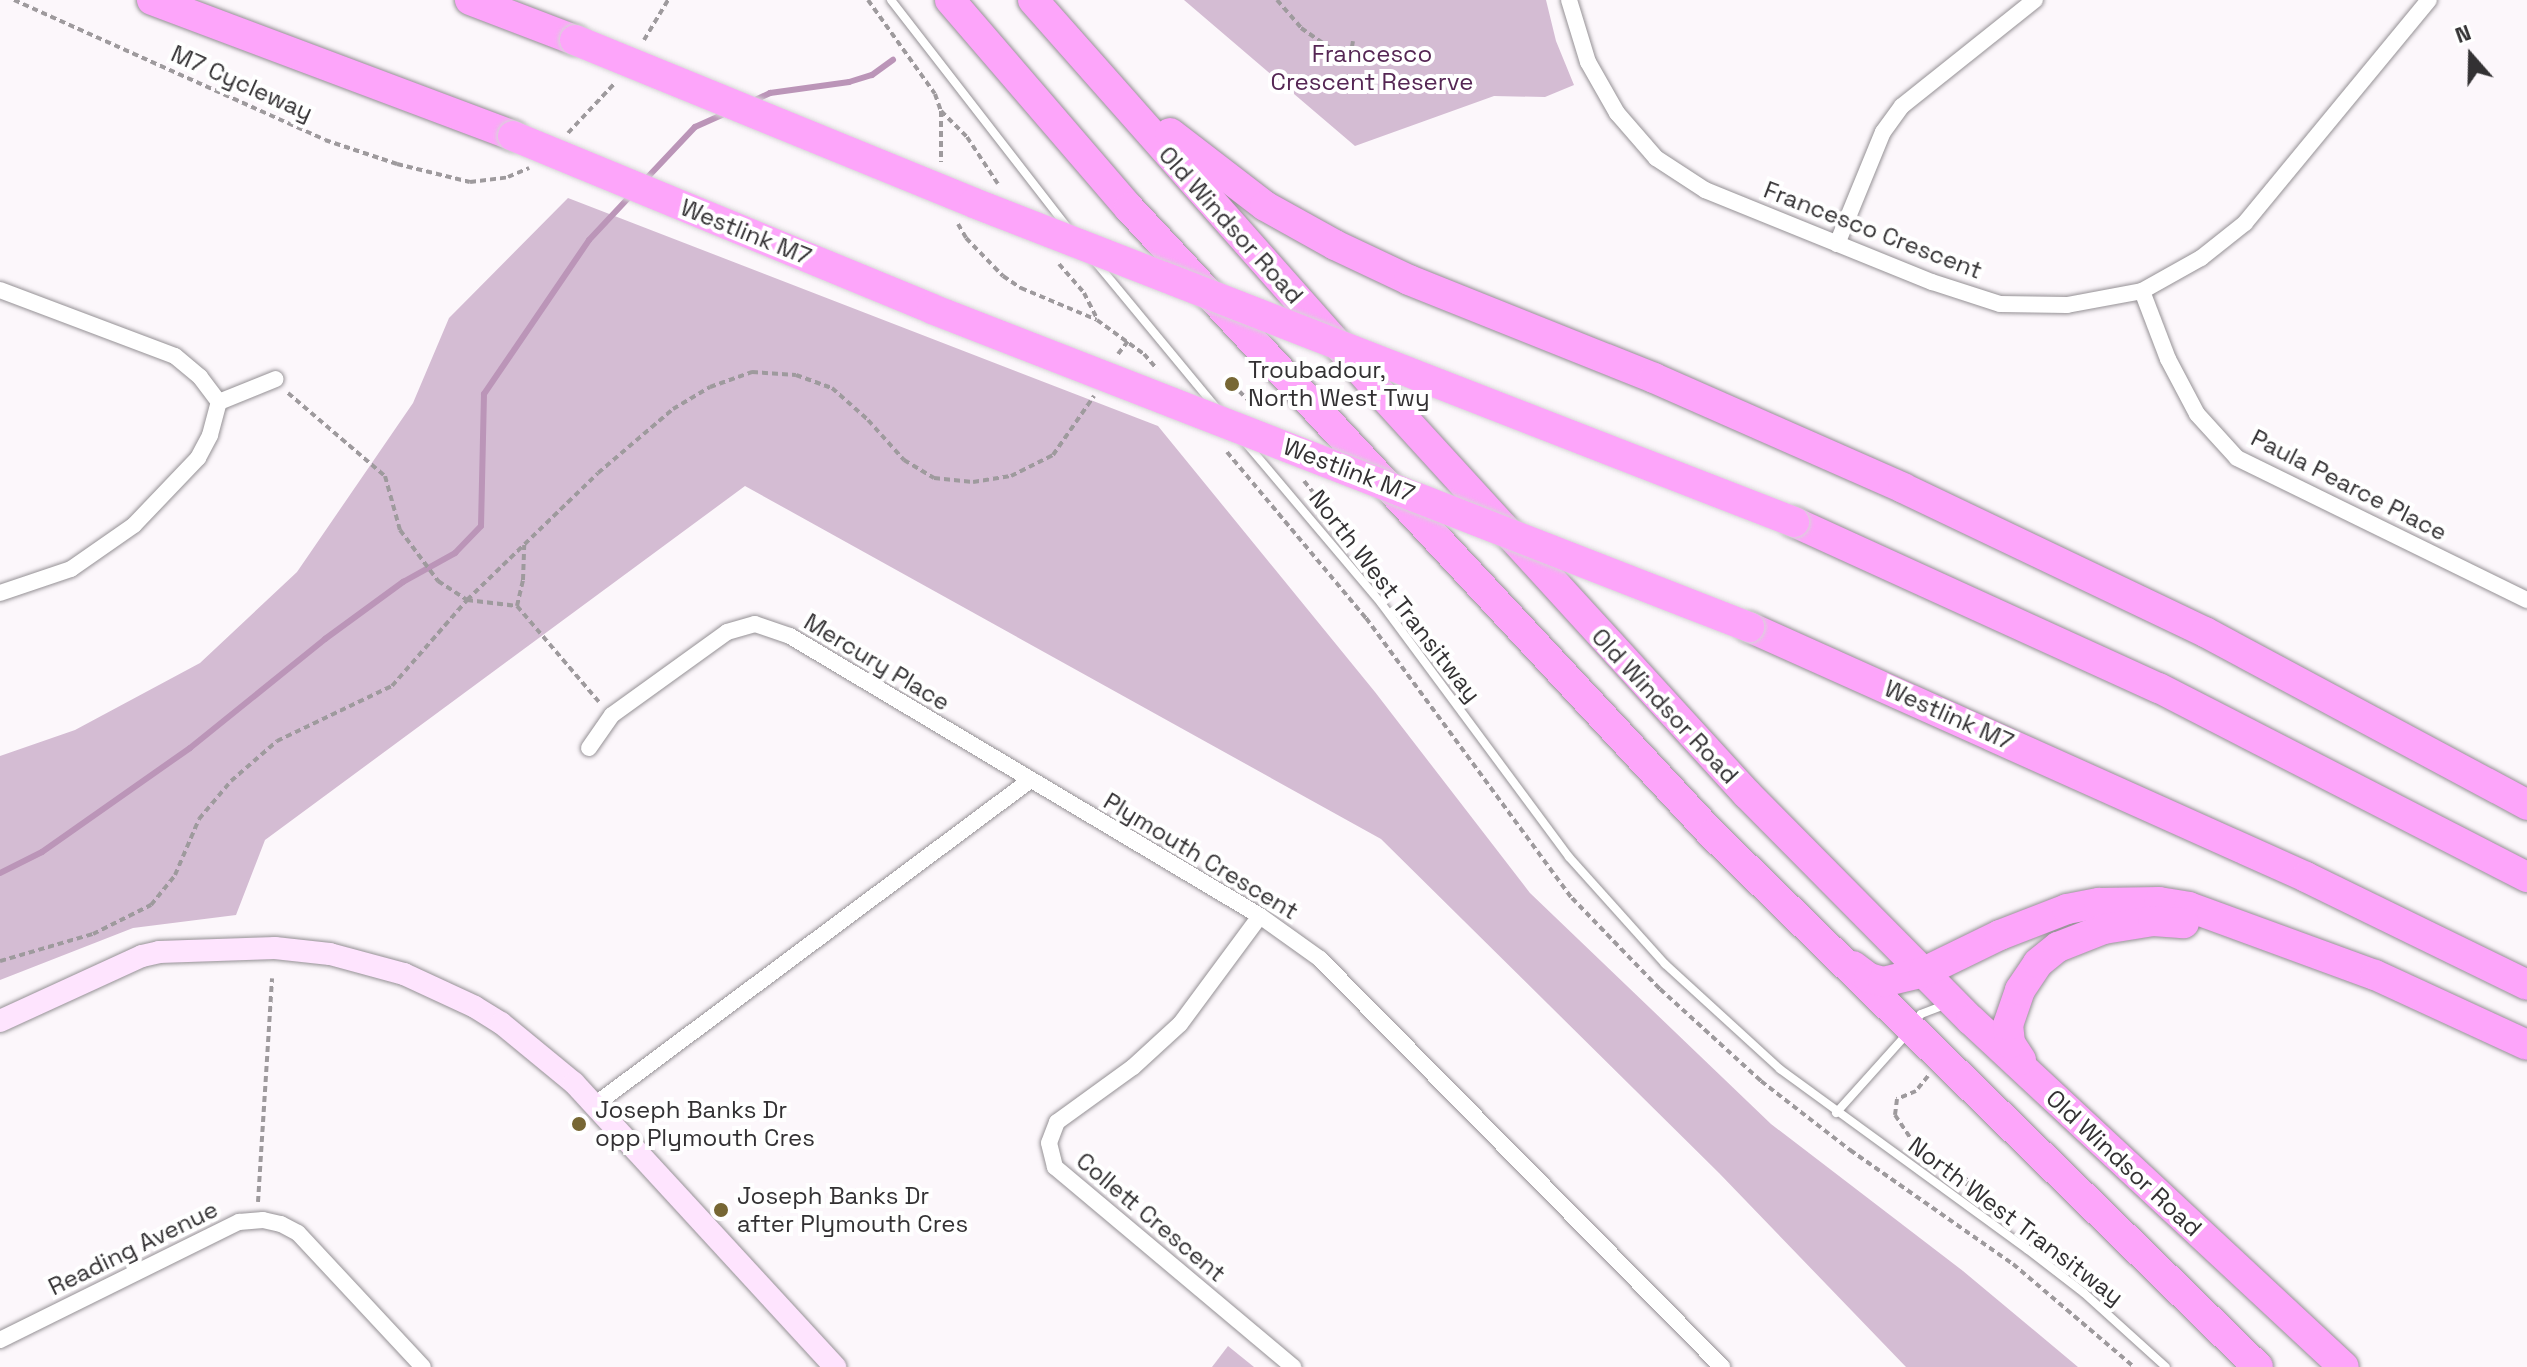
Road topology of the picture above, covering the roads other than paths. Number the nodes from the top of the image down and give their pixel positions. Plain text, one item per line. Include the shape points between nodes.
1 (152, 0) edge
2 (470, 0) edge
3 (891, 0) edge
4 (950, 0) edge
5 (1033, 0) edge
6 (1569, 0) edge
7 (2035, 0) edge
8 (2429, 0) edge
9 (1057, 30) junction
10 (1837, 244) junction
11 (0, 290) edge
12 (2142, 291) junction
13 (276, 379) road end
14 (219, 402) junction
15 (0, 593) edge
16 (2527, 600) edge
17 (589, 748) dead end
18 (1029, 781) junction
19 (2527, 805) edge
20 (2527, 877) edge
21 (1260, 916) junction
22 (1821, 943) junction
23 (1924, 972) junction
24 (2375, 975) junction
25 (2527, 985) edge
26 (1956, 1004) junction
27 (0, 1021) edge
28 (1910, 1030) junction
29 (2527, 1045) edge
30 (2030, 1075) junction
31 (596, 1104) junction
32 (1836, 1113) junction
33 (0, 1340) edge
34 (423, 1367) edge
35 (835, 1367) edge
36 (1293, 1367) edge
37 (1722, 1367) edge
38 (2166, 1367) edge
39 (2258, 1367) edge
40 (2344, 1367) edge

1 - 25 highway, Westlink M7, bridge via 513,136 932,309 1749,627 2306,877
2 - 20 highway, bridge via 1794,522 2159,688
3 - 32 lane, North West Transitway via 1112,283 1381,603 1518,792 1596,889 1727,1024
4 - 22 highway via 1129,208 1712,834
5 - 9 highway, Old Windsor Road
6 - 10 street, Francesco Crescent via 1588,62 1617,113 1656,158 1705,190
7 - 10 street via 1902,106 1883,132
8 - 12 street, Francesco Crescent via 2245,223 2201,258
9 - 19 highway via 1208,166 1335,245 1903,488 2205,632
9 - 23 highway, Old Windsor Road via 1572,605 1747,794
10 - 12 street, Francesco Crescent via 2000,304 2067,305
11 - 14 street via 175,356
12 - 16 street, Paula Pearce Place via 2168,359 2197,414 2237,458
13 - 14 street
14 - 15 street via 198,458 134,525 71,569
17 - 18 street, Mercury Place via 612,715 727,632 755,624 790,636
18 - 21 street, Plymouth Crescent
18 - 31 street
21 - 36 street, Collett Crescent via 1180,1024 1133,1067 1057,1122 1049,1143 1055,1167
21 - 37 street, Plymouth Crescent via 1320,959
22 - 23 highway via 1869,978 1883,982
22 - 28 highway
23 - 24 highway via 2040,918 2129,900 2189,907
23 - 26 highway, Old Windsor Road
24 - 29 highway
24 - 30 highway via 2199,924 2153,921 2104,929 2058,947 2038,963 2020,990 2008,1035
26 - 28 lane via 1921,1014
26 - 30 highway, Old Windsor Road
27 - 31 street via 159,952 275,948 330,954 404,974 475,1007 528,1044
28 - 32 lane
28 - 39 highway
30 - 40 highway, Old Windsor Road
31 - 35 street
32 - 38 lane, North West Transitway via 2027,1249
33 - 34 street, Reading Avenue via 225,1229 256,1221 298,1233

